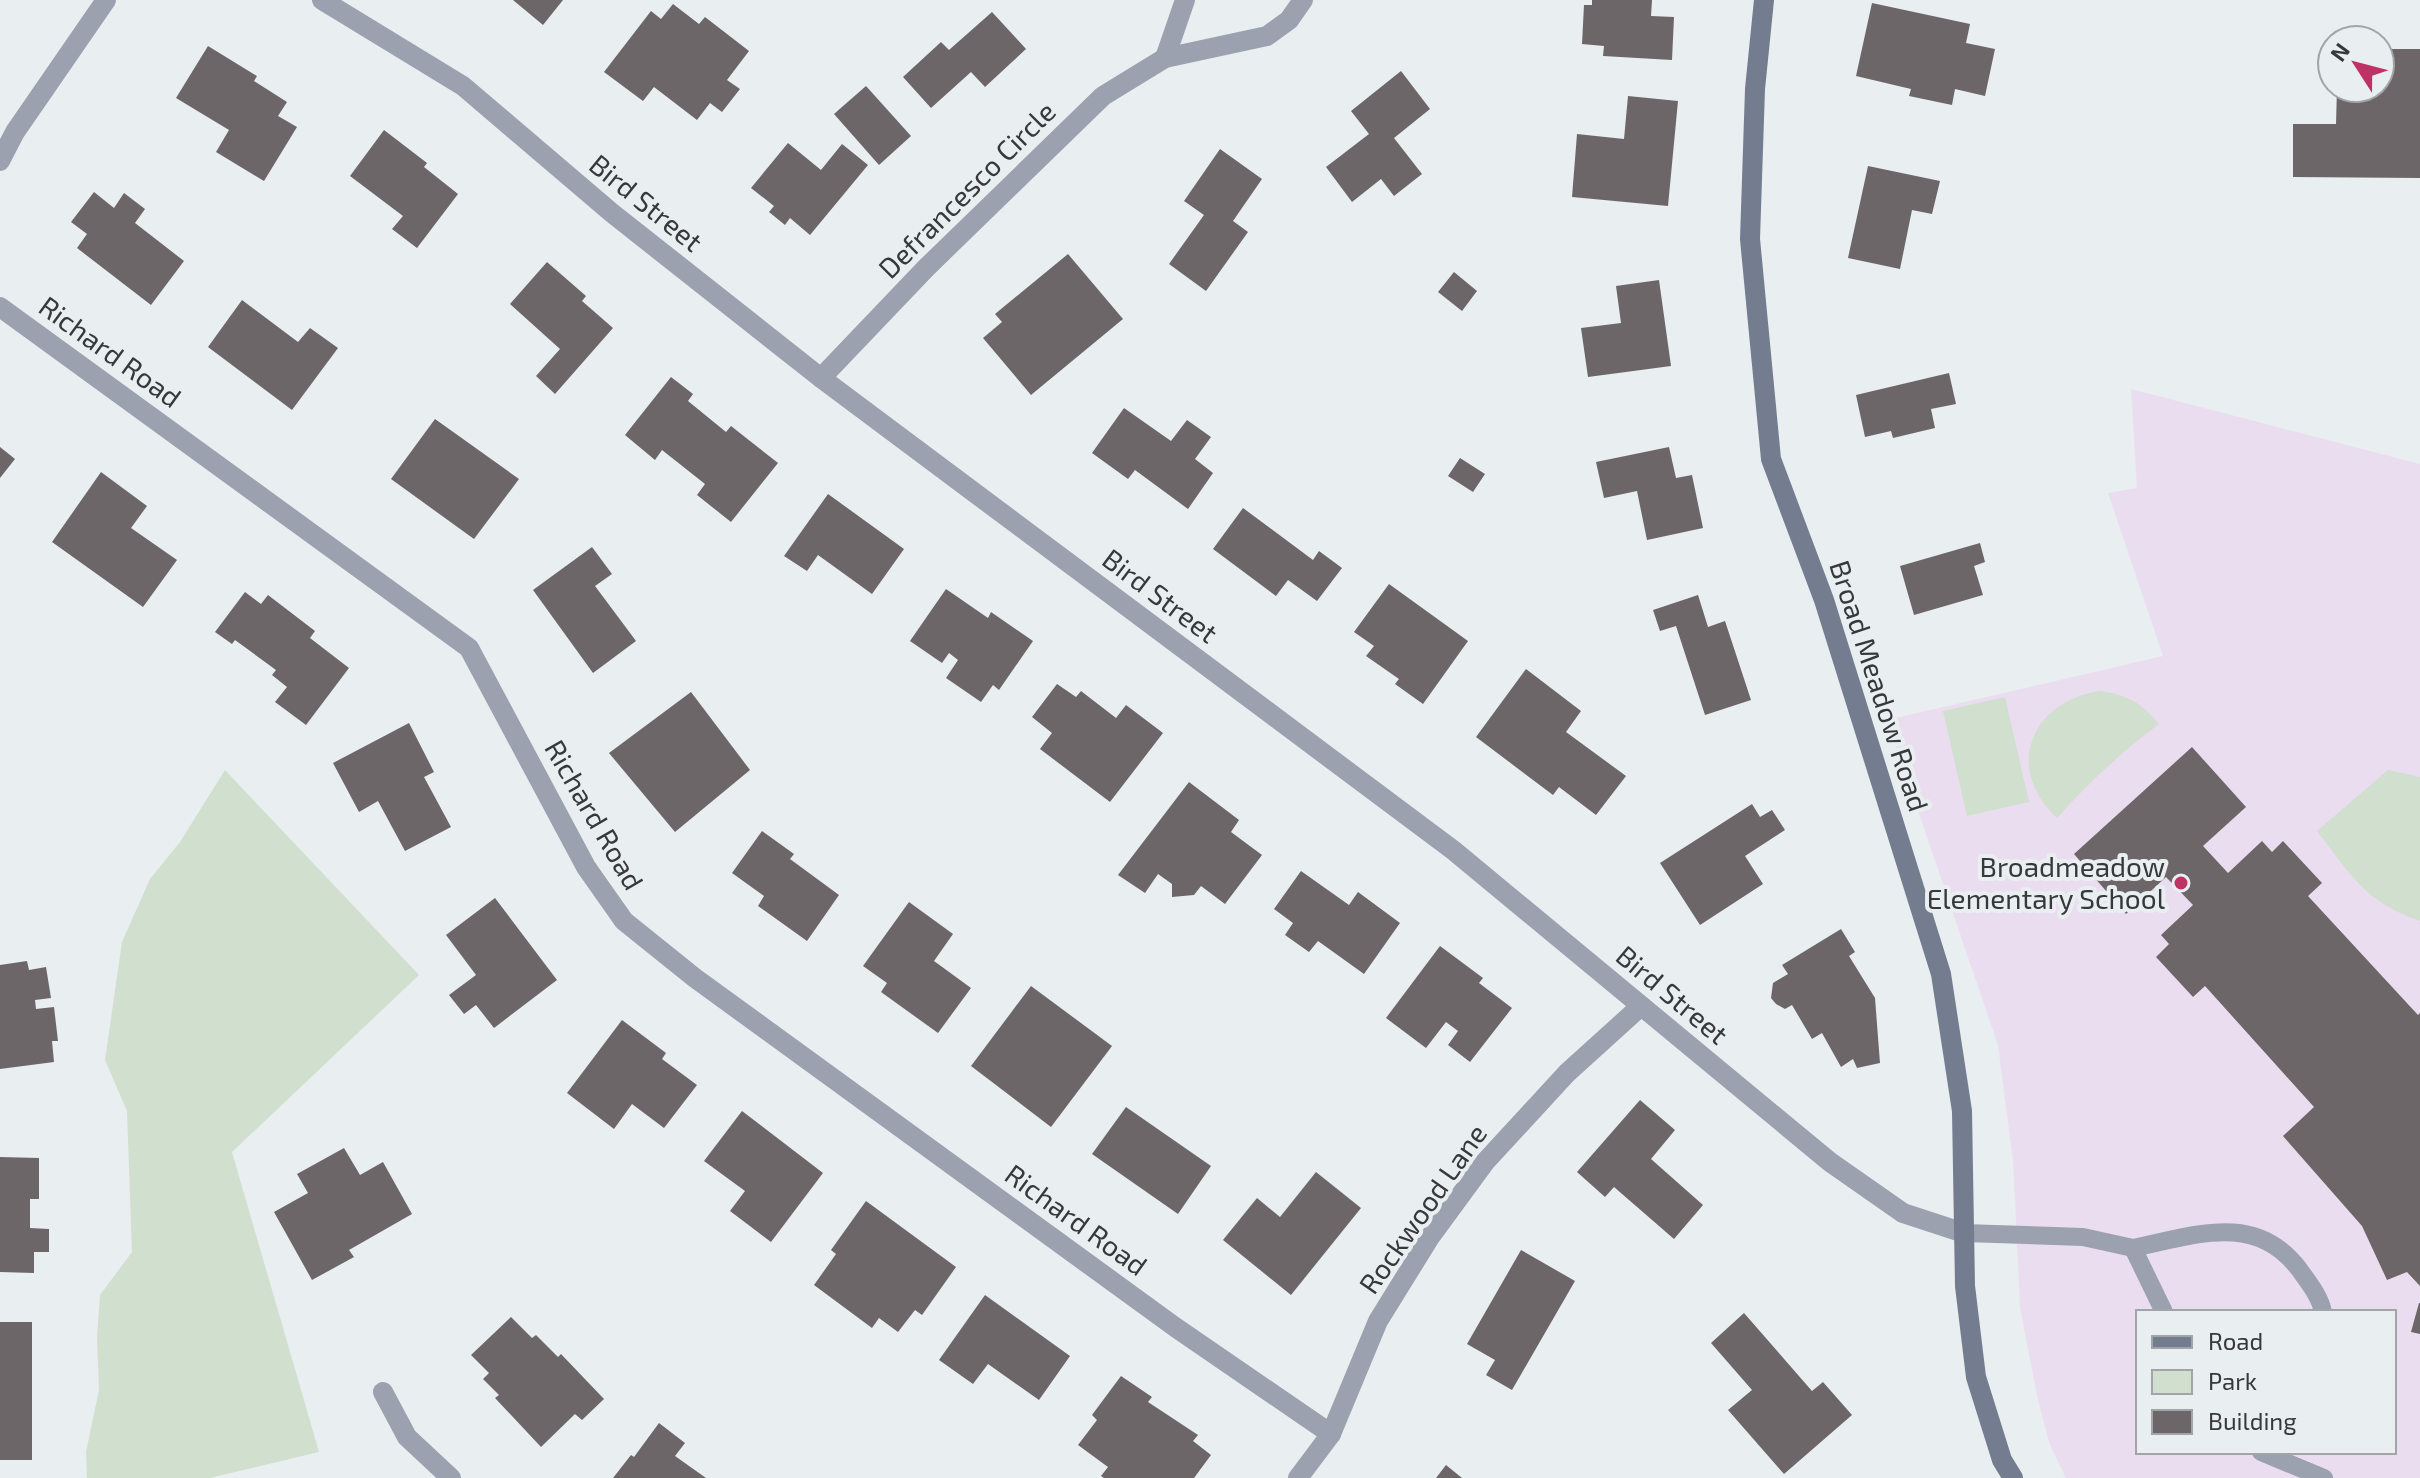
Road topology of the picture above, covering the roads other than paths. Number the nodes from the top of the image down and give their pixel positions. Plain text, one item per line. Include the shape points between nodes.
1 (106, 0) edge
2 (322, 0) edge
3 (1185, 0) edge
4 (1303, 0) edge
5 (1764, 0) edge
6 (1165, 58) junction
7 (0, 161) edge
8 (0, 307) edge
9 (821, 378) junction
10 (1641, 1006) junction
11 (1964, 1233) junction
12 (2133, 1248) junction
13 (2163, 1310) edge
14 (2322, 1310) edge
15 (383, 1392) dead end
16 (1331, 1434) junction
17 (2287, 1457) edge
18 (451, 1478) edge
19 (1298, 1478) edge
20 (2013, 1478) edge
21 (2324, 1478) edge

1 - 7 street
2 - 9 street, Bird Street via 463,86 612,213
3 - 6 street
4 - 6 street, Defrancesco Circle via 1289,20 1267,36
5 - 11 street, Broad Meadow Road via 1750,239 1771,459 1824,600 1941,974 1962,1111
6 - 9 street, Defrancesco Circle via 1103,96
8 - 16 street, Richard Road via 469,648 586,867 624,921 1150,1309
9 - 10 street, Bird Street via 1453,850
10 - 11 street, Bird Street via 1830,1162 1903,1213
10 - 16 street, Rockwood Lane via 1567,1073 1485,1162 1430,1237 1378,1321
11 - 12 lane via 2083,1237
11 - 20 street, Broad Meadow Road via 1976,1377 2002,1460
12 - 13 lane
12 - 14 lane via 2220,1230 2258,1235 2287,1253
15 - 18 street via 407,1437
16 - 19 street, Rockwood Lane
17 - 21 lane

